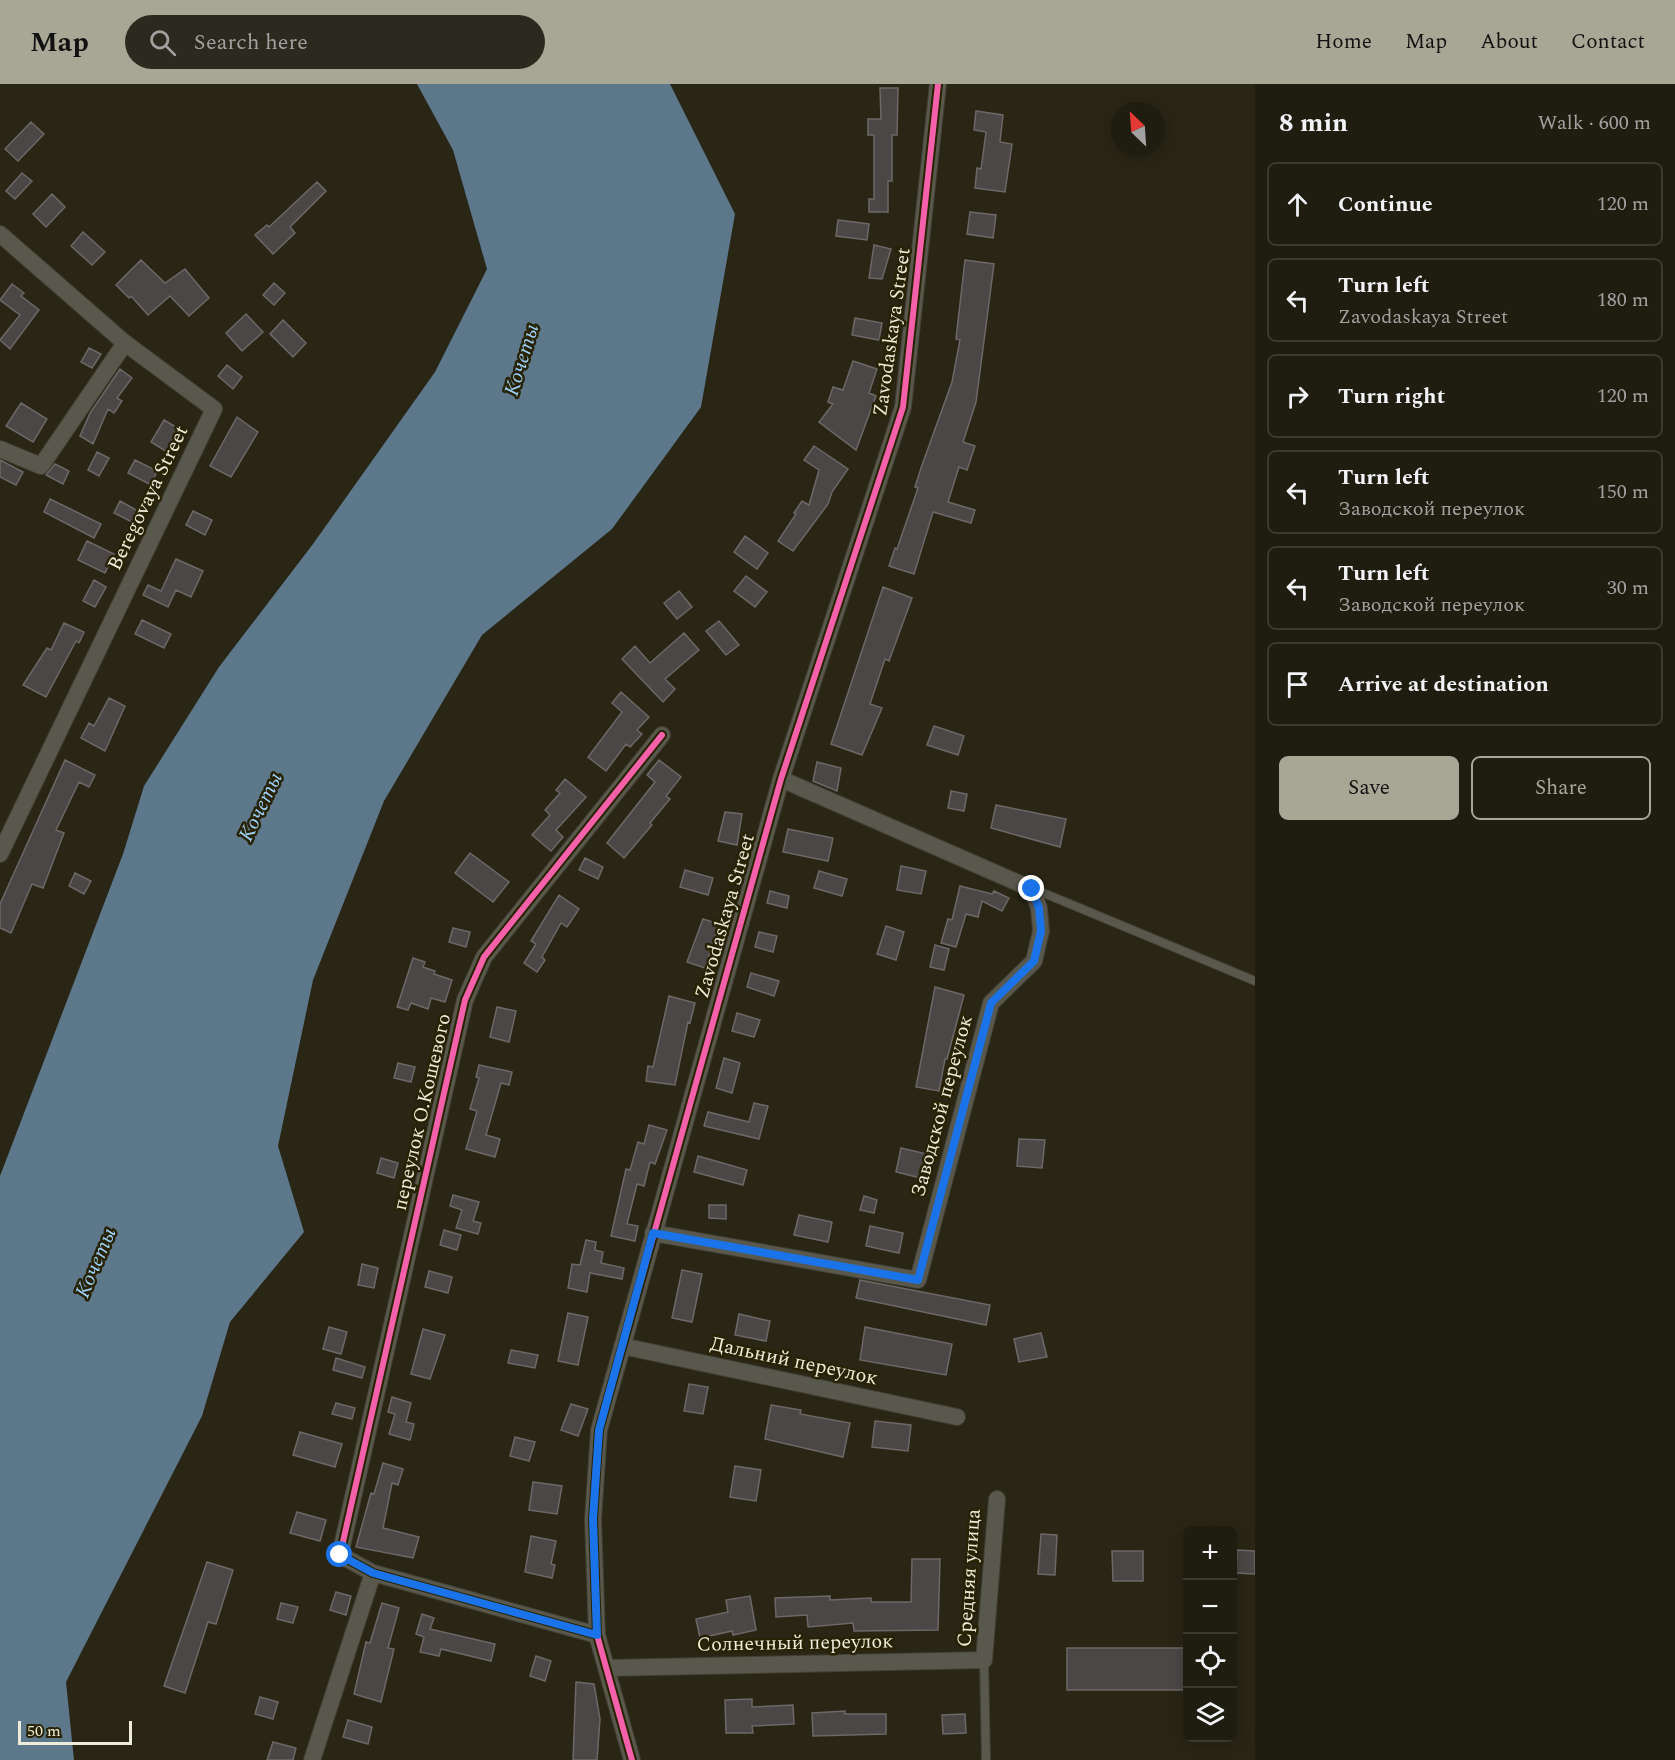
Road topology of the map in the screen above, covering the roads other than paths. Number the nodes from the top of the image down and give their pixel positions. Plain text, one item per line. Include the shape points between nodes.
1 (939, 84) edge
2 (0, 234) edge
3 (124, 343) junction
4 (0, 449) edge
5 (662, 735) dead end
6 (781, 779) junction
7 (0, 854) edge
8 (1032, 889) junction
9 (1255, 981) edge
10 (653, 1233) junction
11 (622, 1346) junction
12 (957, 1417) dead end
13 (997, 1499) dead end
14 (373, 1573) junction
15 (597, 1635) junction
16 (984, 1660) junction
17 (606, 1668) junction
18 (312, 1760) edge
19 (632, 1760) edge
20 (986, 1760) edge

1 - 6 street, Zavodaskaya Street via 903,407
2 - 3 street, Beregovaya Street
3 - 4 street via 41,465
3 - 7 street, Beregovaya Street via 214,409
5 - 14 street, переулок О.Кошевого via 484,957 465,1000 340,1555
6 - 8 street
6 - 10 street, Zavodaskaya Street
8 - 9 lane
8 - 10 street, Заводской переулок via 1041,931 1034,961 991,1003 918,1280
10 - 11 street, Zavodaskaya Street
11 - 12 street, Дальний переулок
11 - 15 street, Zavodaskaya Street via 599,1430 593,1519
13 - 16 street, Средняя улица
14 - 15 street
14 - 18 street
15 - 17 street, Zavodaskaya Street
16 - 17 street, Солнечный переулок
16 - 20 lane
17 - 19 street, Zavodaskaya Street

